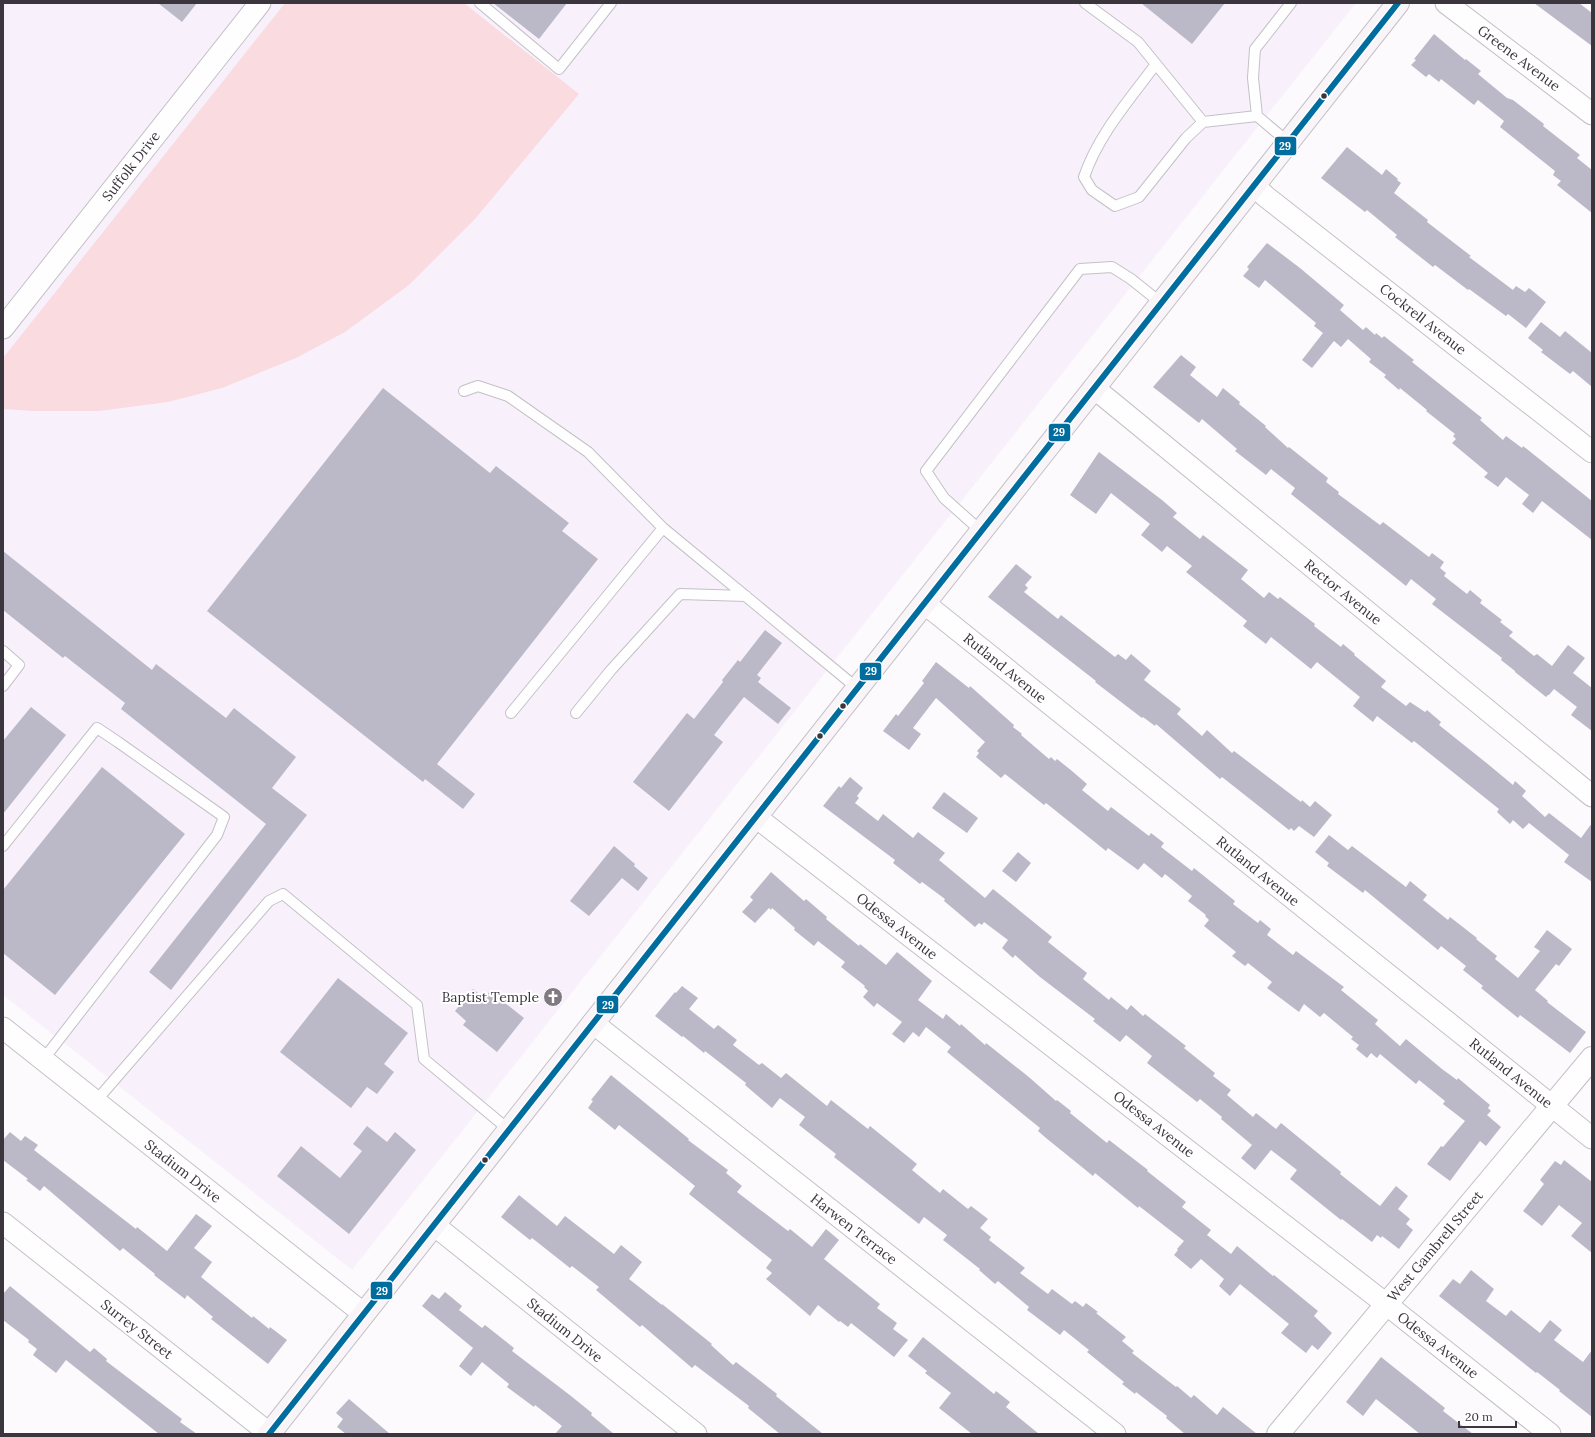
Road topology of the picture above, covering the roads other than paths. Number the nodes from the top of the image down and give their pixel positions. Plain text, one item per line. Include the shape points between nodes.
1 (260, 3) edge
2 (480, 3) edge
3 (611, 3) edge
4 (1085, 3) edge
5 (1291, 3) edge
6 (1398, 3) edge
7 (1446, 3) edge
8 (1156, 64) junction
9 (1592, 114) edge
10 (1257, 116) junction
11 (1203, 122) junction
12 (1288, 142) junction
13 (1254, 185) junction
14 (1161, 303) junction
15 (3, 328) edge
16 (1094, 388) junction
17 (464, 391) dead end
18 (1592, 452) edge
19 (663, 528) junction
20 (981, 531) junction
21 (746, 596) junction
22 (924, 603) junction
23 (3, 651) edge
24 (3, 686) edge
25 (857, 688) junction
26 (576, 712) dead end
27 (511, 713) dead end
28 (1592, 796) edge
29 (756, 817) junction
30 (3, 846) edge
31 (593, 1023) junction
32 (3, 1028) edge
33 (1592, 1058) edge
34 (43, 1060) junction
35 (96, 1101) junction
36 (1552, 1106) junction
37 (509, 1130) junction
38 (1592, 1138) edge
39 (3, 1223) edge
40 (434, 1225) junction
41 (1386, 1304) junction
42 (364, 1314) junction
43 (270, 1434) edge
44 (696, 1434) edge
45 (1115, 1434) edge
46 (1278, 1434) edge
47 (1550, 1434) edge

1 - 15 street, Suffolk Drive
2 - 3 lane via 559,69
4 - 8 lane via 1138,42
5 - 10 lane via 1255,49 1253,78
6 - 12 main road
7 - 9 street, Greene Avenue
8 - 11 lane
8 - 11 lane via 1110,127 1089,162 1084,177 1092,190 1115,206 1139,197 1186,138
10 - 11 lane
10 - 12 lane
12 - 13 main road
13 - 14 main road
13 - 18 street, Cockrell Avenue
14 - 16 main road
14 - 20 lane via 1112,267 1080,269 926,471 944,498
16 - 20 main road
16 - 28 street, Rector Avenue
17 - 19 lane via 478,386 508,396 588,452
19 - 21 lane
19 - 27 lane
20 - 22 main road
21 - 25 lane
21 - 26 lane via 680,594
22 - 25 main road
22 - 36 street, Rutland Avenue
23 - 24 lane via 19,665
25 - 29 main road
29 - 31 main road
29 - 41 street, Odessa Avenue
30 - 34 lane via 97,728 224,817 217,836
31 - 37 main road
31 - 45 street, Harwen Terrace
32 - 34 street, Stadium Drive
33 - 36 street, West Gambrell Street
34 - 35 street, Stadium Drive
35 - 37 lane via 269,901 283,894 417,1005 424,1059
35 - 42 street, Stadium Drive
36 - 38 street, Rutland Avenue
36 - 41 street, West Gambrell Street
37 - 40 main road
39 - 43 street, Surrey Street
40 - 42 main road
40 - 44 street, Stadium Drive
41 - 46 street, West Gambrell Street
41 - 47 street, Odessa Avenue
42 - 43 main road

